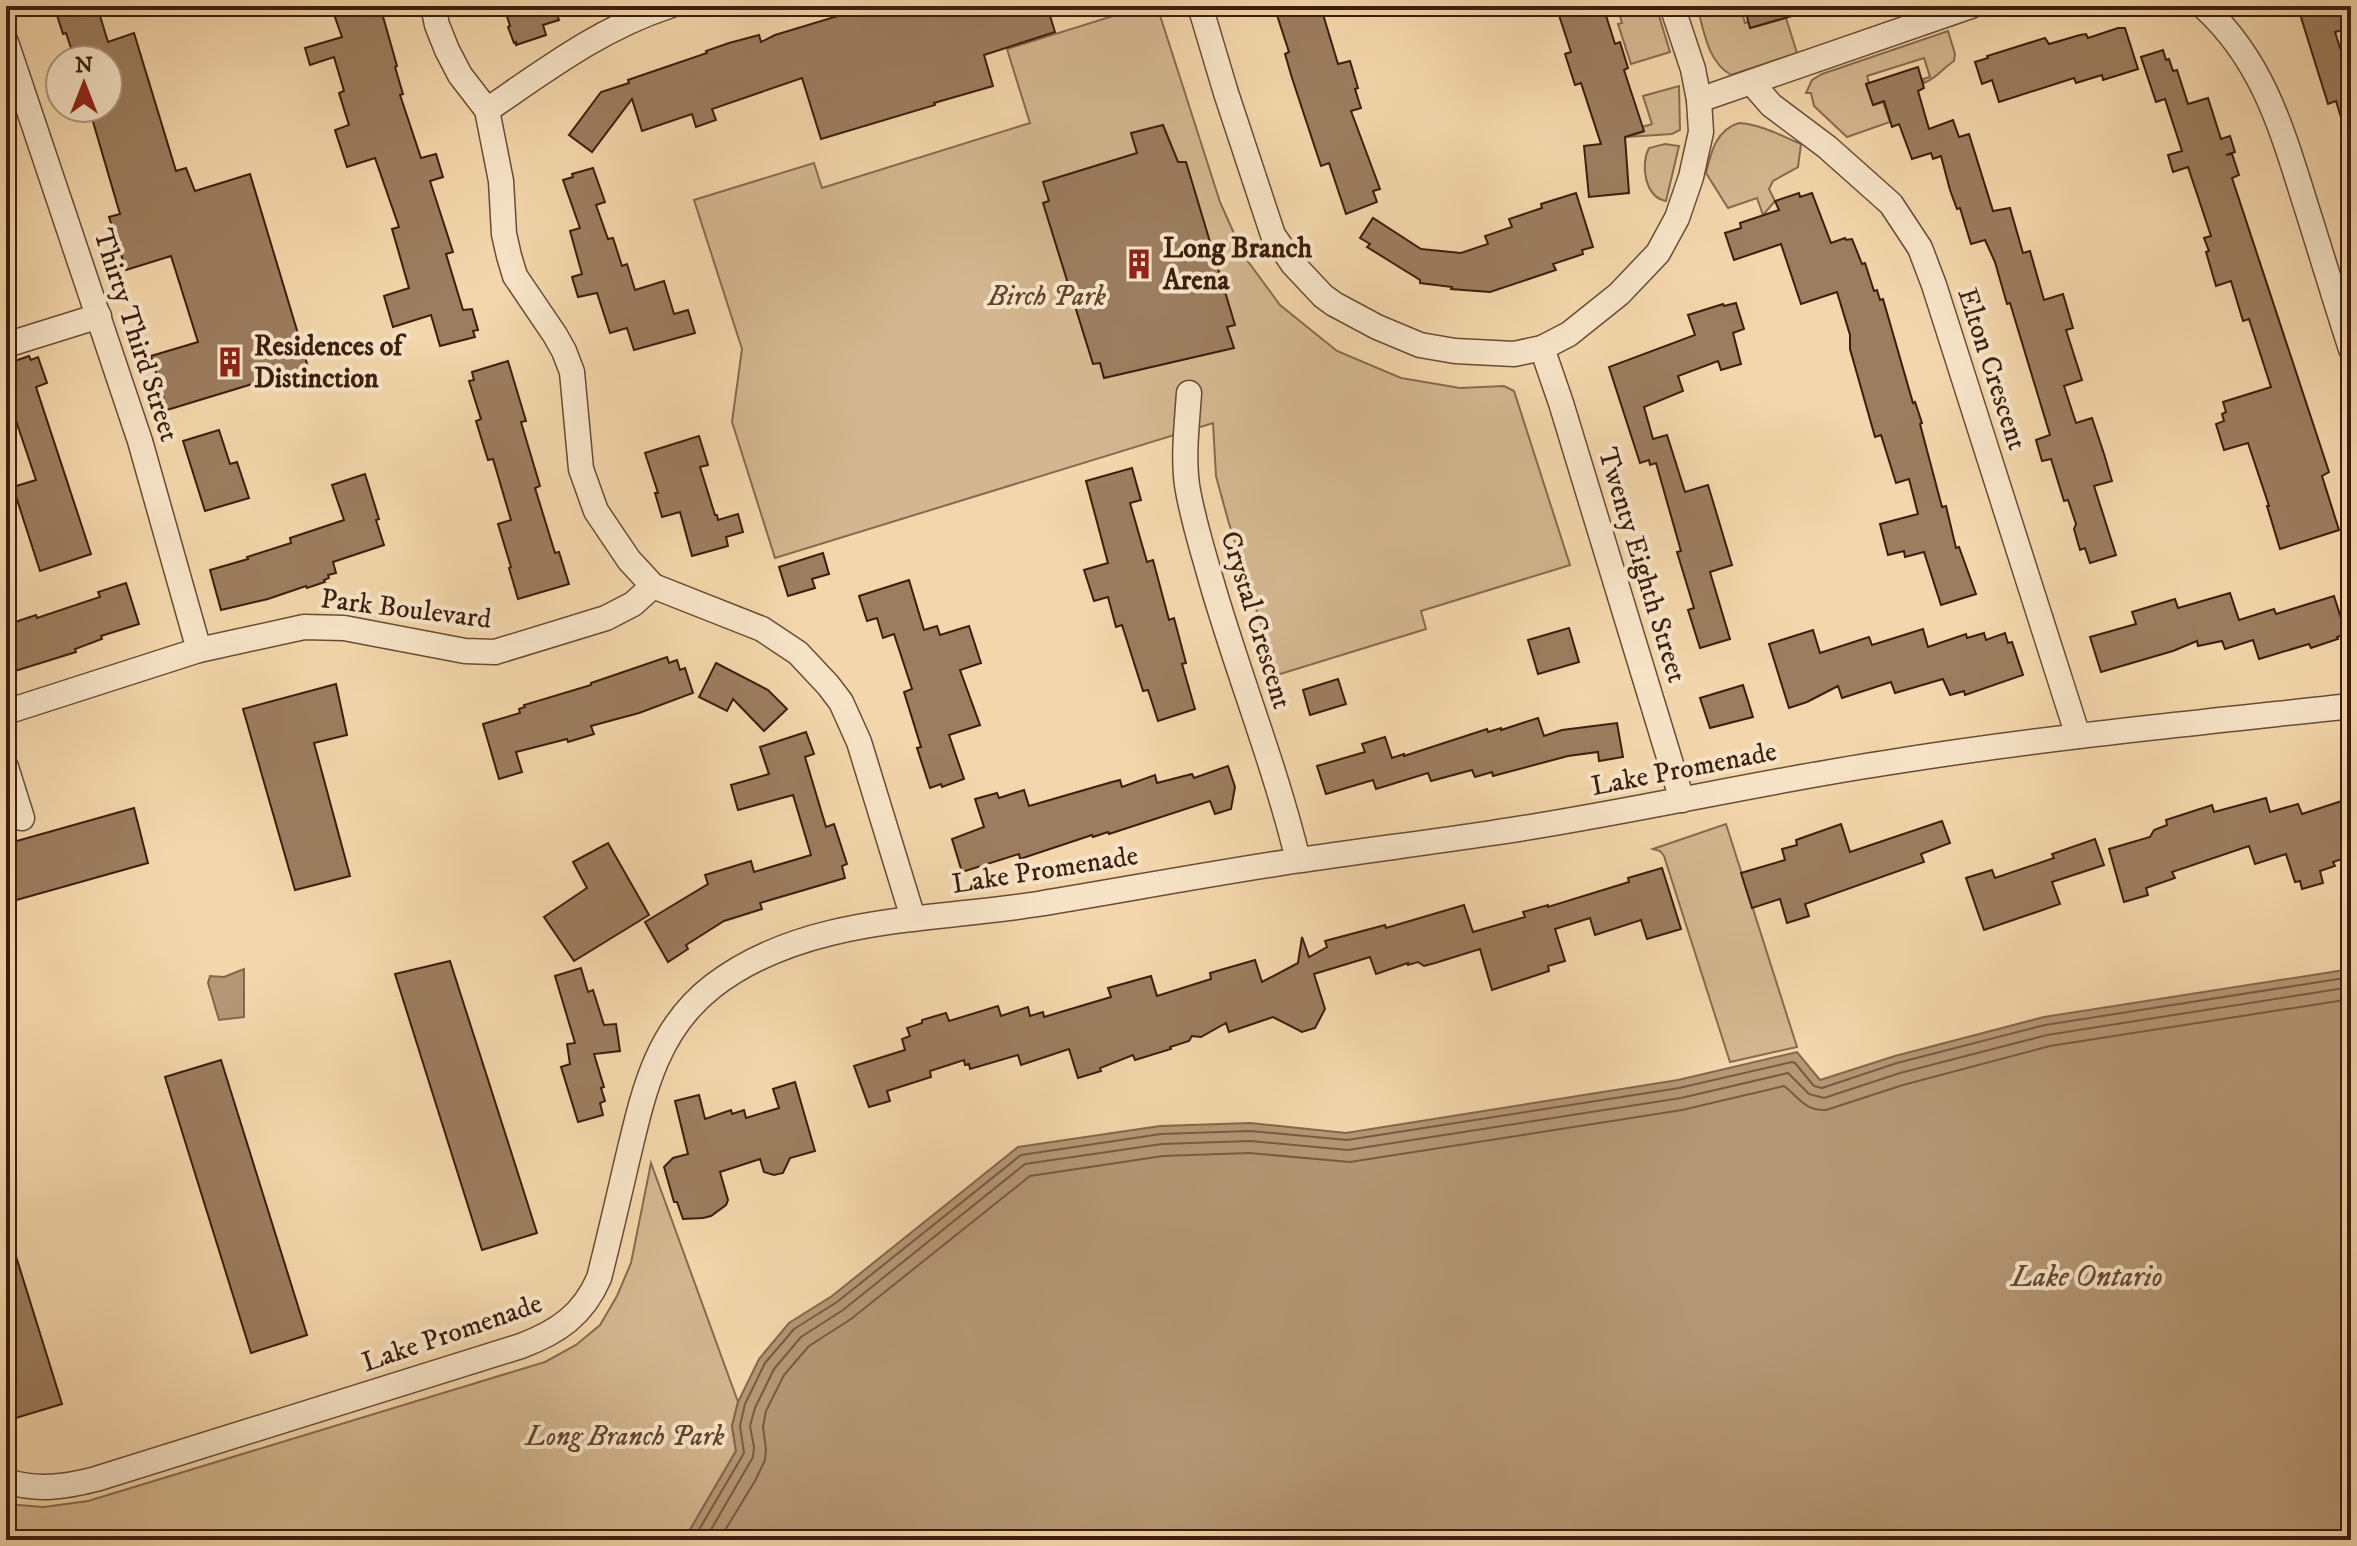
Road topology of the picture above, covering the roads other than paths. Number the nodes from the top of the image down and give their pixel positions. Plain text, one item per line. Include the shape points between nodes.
1 (433, 6) edge
2 (669, 6) edge
3 (1200, 6) edge
4 (1672, 6) edge
5 (1971, 6) edge
6 (2203, 6) edge
7 (6, 42) edge
8 (1751, 82) junction
9 (1699, 100) junction
10 (487, 110) junction
11 (99, 316) junction
12 (6, 345) edge
13 (1542, 348) junction
14 (2351, 349) edge
15 (1189, 393) dead end
16 (653, 586) junction
17 (199, 650) junction
18 (2351, 706) edge
19 (6, 712) edge
20 (2078, 736) junction
21 (6, 767) edge
22 (1682, 800) junction
23 (22, 818) dead end
24 (1298, 860) junction
25 (913, 918) junction
26 (6, 1481) edge

1 - 10 street via 453,62
2 - 10 street via 602,34
3 - 13 street via 1273,235 1323,296 1420,345 1514,354
4 - 9 street
5 - 8 street
6 - 14 street via 2256,70 2277,119
7 - 11 street, Thirty Third Street
8 - 9 street
8 - 20 street, Elton Crescent via 1771,105 1891,204 1920,248
9 - 13 street via 1701,132 1691,177 1658,253 1619,294 1569,334
10 - 16 street via 509,256 515,276 555,335 572,372 587,490 609,532
11 - 12 street
11 - 17 street, Thirty Third Street
13 - 22 street, Twenty Eighth Street
15 - 24 street, Crystal Crescent via 1185,462 1195,524
16 - 17 street, Park Boulevard via 606,618 495,652 323,626
16 - 25 street via 762,629 798,653 828,685 859,742
17 - 19 street, Park Boulevard
18 - 20 street, Lake Promenade
20 - 22 street, Lake Promenade via 1886,762
21 - 23 street
22 - 24 street, Lake Promenade
24 - 25 street, Lake Promenade
25 - 26 street, Lake Promenade via 775,950 724,978 679,1021 648,1076 599,1278 577,1314 552,1333 96,1479 47,1488

